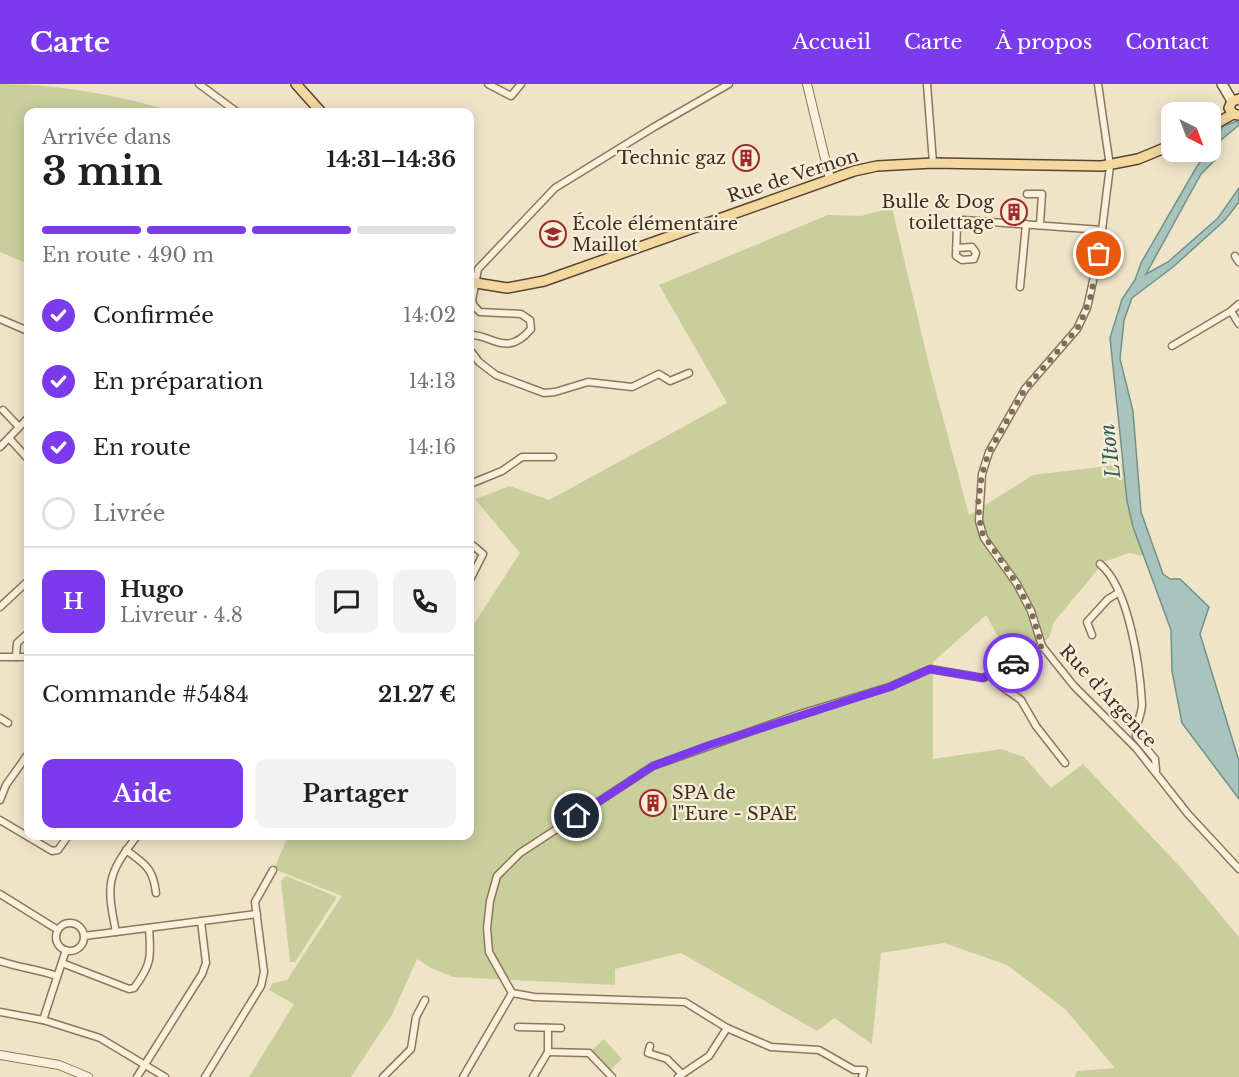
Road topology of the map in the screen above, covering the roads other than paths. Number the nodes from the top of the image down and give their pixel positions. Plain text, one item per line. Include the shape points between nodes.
1 (199, 84) edge
2 (296, 84) edge
3 (488, 84) edge
4 (521, 84) edge
5 (729, 84) edge
6 (807, 84) edge
7 (927, 84) edge
8 (1098, 84) edge
9 (1222, 84) edge
10 (1236, 100) edge
11 (232, 108) edge
12 (317, 108) edge
13 (1236, 115) edge
14 (1221, 122) edge
15 (1161, 150) edge
16 (933, 163) junction
17 (1110, 166) junction
18 (830, 179) junction
19 (1027, 194) dead end
20 (1026, 224) junction
21 (1040, 224) junction
22 (1102, 230) junction
23 (956, 248) dead end
24 (474, 280) edge
25 (474, 283) edge
26 (1020, 287) dead end
27 (474, 304) edge
28 (1239, 304) edge
29 (1231, 311) junction
30 (0, 319) edge
31 (1239, 324) edge
32 (24, 329) edge
33 (474, 336) edge
34 (1172, 346) dead end
35 (474, 355) edge
36 (689, 374) dead end
37 (1, 411) edge
38 (24, 422) edge
39 (20, 427) junction
40 (9, 438) junction
41 (0, 447) edge
42 (24, 455) edge
43 (553, 457) dead end
44 (474, 482) edge
45 (474, 546) edge
46 (1100, 564) dead end
47 (474, 572) edge
48 (24, 585) edge
49 (1118, 593) junction
50 (0, 607) edge
51 (1092, 635) dead end
52 (24, 637) edge
53 (1042, 646) junction
54 (0, 657) edge
55 (16, 657) junction
56 (24, 657) edge
57 (993, 675) junction
58 (0, 718) edge
59 (8, 723) dead end
60 (24, 760) edge
61 (1065, 763) dead end
62 (1156, 771) junction
63 (2, 791) edge
64 (0, 800) edge
65 (0, 820) edge
66 (24, 834) edge
67 (34, 840) edge
68 (65, 840) edge
69 (134, 840) edge
70 (126, 850) junction
71 (1239, 869) edge
72 (273, 870) dead end
73 (156, 893) dead end
74 (0, 894) edge
75 (257, 914) junction
76 (201, 921) junction
77 (149, 928) junction
78 (58, 930) junction
79 (116, 932) junction
80 (84, 936) junction
81 (66, 950) junction
82 (0, 961) edge
83 (62, 963) junction
84 (57, 976) junction
85 (512, 993) junction
86 (425, 1000) dead end
87 (0, 1012) edge
88 (43, 1020) junction
89 (518, 1027) dead end
90 (548, 1028) junction
91 (561, 1028) dead end
92 (727, 1028) junction
93 (650, 1046) dead end
94 (548, 1052) junction
95 (0, 1055) edge
96 (145, 1064) junction
97 (680, 1076) edge
98 (88, 1077) edge
99 (137, 1077) edge
100 (165, 1077) edge
101 (205, 1077) edge
102 (383, 1077) edge
103 (463, 1077) edge
104 (533, 1077) edge
105 (612, 1077) edge
106 (862, 1077) edge

1 - 11 street
2 - 12 main road
3 - 4 street via 511,96
5 - 24 street via 564,181 478,269
6 - 18 street
7 - 16 street
8 - 17 street, Rue d'Argence
9 - 10 main road
10 - 13 main road via 1229,108
13 - 14 main road
15 - 17 main road, Rue de Vernon
16 - 17 main road, Rue de Vernon
16 - 18 main road, Rue de Vernon via 878,166
17 - 22 street, Rue d'Argence
18 - 25 main road, Rue de Vernon via 544,281 507,288
19 - 21 street via 1042,194
20 - 21 street
20 - 23 street via 963,220 957,225
20 - 26 street
21 - 22 street
22 - 53 street, Rue d'Argence via 1093,284 1082,319 1025,389 989,452 982,474 978,504 981,531 1017,584
27 - 33 street via 480,312 521,314 531,324 527,333 508,343
28 - 29 street
29 - 31 street
29 - 34 street
30 - 32 street
35 - 36 street via 496,375 544,393 580,382 632,387 659,374 670,381
37 - 39 street
38 - 39 street
39 - 40 street
40 - 41 street
40 - 42 street
43 - 44 street via 522,457 502,471
45 - 47 street via 483,554
46 - 49 street via 1109,571
48 - 50 street
49 - 51 street via 1087,622
49 - 62 street via 1135,640 1142,704 1136,736 1155,759
52 - 55 street via 17,643
53 - 57 street
53 - 62 street, Rue d'Argence via 1074,686
54 - 55 street
55 - 56 street
57 - 61 street via 1021,700
57 - 85 street via 970,677 930,669 890,687 653,766 520,853 497,876 487,928 489,952
58 - 59 street
60 - 63 street
62 - 71 street, Rue d'Argence via 1188,814
63 - 64 street
65 - 66 street
67 - 68 street via 52,851 58,850
69 - 70 street
70 - 73 street via 150,868
70 - 79 street via 112,871 109,884
72 - 75 street via 256,896
74 - 78 street
75 - 76 street
75 - 101 street via 264,972 261,986
76 - 77 street
76 - 96 street via 206,963 202,974
77 - 79 street
77 - 83 street via 152,959 134,988
78 - 80 street via 73,923
78 - 81 street via 57,942
79 - 80 street
80 - 81 street via 78,948
81 - 83 street
82 - 84 street
83 - 84 street
84 - 88 street
85 - 92 street via 686,1002
85 - 103 street
86 - 102 street via 416,1017 411,1049
87 - 88 street
88 - 96 street via 100,1038
89 - 90 street
90 - 91 street
90 - 94 street
92 - 97 street via 709,1056
92 - 106 street via 771,1047 819,1050 854,1070 864,1070
93 - 97 street via 648,1053 667,1059
94 - 104 street
94 - 105 street via 589,1053
95 - 98 street via 59,1065
96 - 99 street
96 - 100 street

